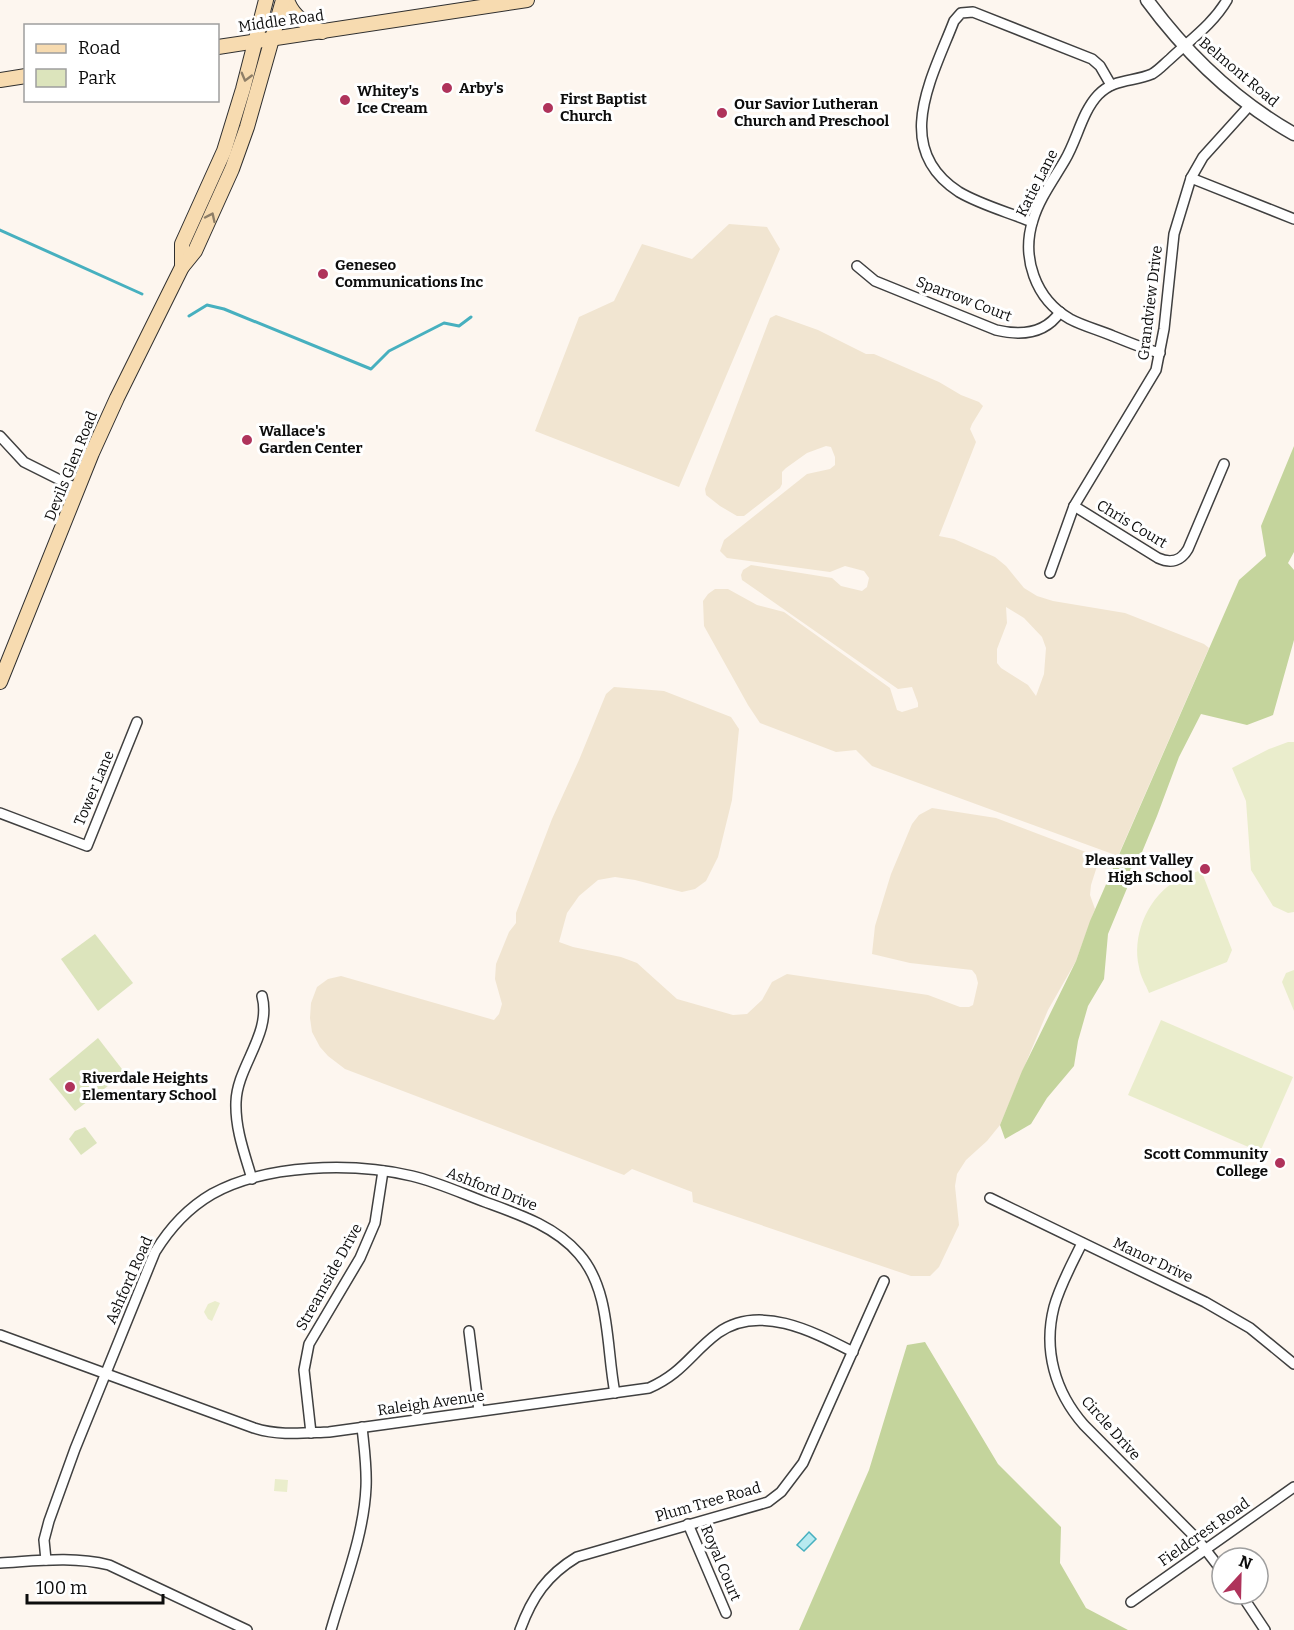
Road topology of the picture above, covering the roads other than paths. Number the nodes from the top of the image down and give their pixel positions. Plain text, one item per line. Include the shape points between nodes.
1 (266, 0) edge
2 (285, 0) edge
3 (527, 0) edge
4 (1147, 0) edge
5 (1227, 0) edge
6 (477, 3) edge
7 (322, 32) junction
8 (271, 40) junction
9 (255, 42) junction
10 (1185, 46) junction
11 (219, 47) edge
12 (24, 76) edge
13 (0, 80) edge
14 (1111, 85) junction
15 (1250, 105) junction
16 (1294, 134) edge
17 (1191, 178) junction
18 (1294, 219) edge
19 (1032, 222) junction
20 (856, 266) dead end
21 (182, 267) junction
22 (1060, 312) junction
23 (1160, 353) junction
24 (0, 436) edge
25 (1224, 464) dead end
26 (78, 489) junction
27 (1074, 506) junction
28 (1050, 573) dead end
29 (3, 666) edge
30 (0, 682) edge
31 (137, 722) dead end
32 (0, 813) edge
33 (262, 996) dead end
34 (383, 1171) junction
35 (252, 1179) junction
36 (990, 1198) dead end
37 (1082, 1243) junction
38 (884, 1281) dead end
39 (469, 1331) dead end
40 (0, 1335) edge
41 (853, 1352) junction
42 (1294, 1364) edge
43 (107, 1373) junction
44 (615, 1393) junction
45 (479, 1411) junction
46 (362, 1427) junction
47 (311, 1433) junction
48 (1294, 1487) edge
49 (688, 1524) junction
50 (1205, 1550) junction
51 (1210, 1556) edge
52 (46, 1560) junction
53 (0, 1563) edge
54 (1131, 1602) dead end
55 (1249, 1606) edge
56 (726, 1613) dead end
57 (247, 1630) edge
58 (331, 1630) edge
59 (520, 1630) edge
60 (1265, 1630) edge

1 - 9 main road, Devils Glen Road
2 - 7 main road via 298,18
2 - 8 main road, Devils Glen Road
3 - 6 main road, Middle Road
4 - 10 street, Belmont Road
5 - 10 street
6 - 7 main road, Middle Road
7 - 8 main road, Middle Road
8 - 9 main road, Middle Road
21 -> 8 main road, Devils Glen Road via 195,251 232,169
9 - 11 main road, Middle Road
9 -> 21 main road, Devils Glen Road via 224,151 182,244
10 - 14 street via 1152,74
10 - 15 street, Belmont Road
12 - 13 main road
14 - 19 street, Katie Lane via 1093,102
14 - 19 street via 1096,61 973,12 961,13 954,21 926,92 921,118 924,146 935,170 960,192
15 - 16 street, Belmont Road
15 - 17 street, Grandview Drive via 1203,157
17 - 18 street
17 - 23 street, Grandview Drive via 1171,251
19 - 22 street, Katie Lane via 1030,266 1042,292
20 - 22 street, Sparrow Court via 875,281 1009,333 1041,329
21 - 26 main road, Devils Glen Road via 117,398
22 - 23 street, Katie Lane
23 - 27 street, Grandview Drive via 1152,381
24 - 26 street via 24,462
25 - 27 street, Chris Court via 1185,555 1173,561 1158,558
26 - 29 main road, Devils Glen Road
27 - 28 street, Grandview Drive
29 - 30 main road, Devils Glen Road
31 - 32 street, Tower Lane via 87,846
33 - 35 street via 265,1009 260,1033 238,1087 236,1102 240,1141
34 - 35 street, Ashford Road via 330,1168
34 - 44 street, Ashford Drive via 436,1183 536,1221 580,1254 596,1280
34 - 47 street, Streamside Drive via 375,1223 360,1258 309,1344 304,1370
35 - 43 street, Ashford Road via 211,1195 166,1233
36 - 37 street, Manor Drive
37 - 42 street, Manor Drive via 1230,1315
37 - 50 street, Circle Drive via 1054,1307 1050,1337 1055,1377 1072,1412
38 - 41 street, Plum Tree Road
39 - 45 street
40 - 43 street, Raleigh Avenue
41 - 44 street, Raleigh Avenue via 789,1324 773,1320 745,1322 717,1334 664,1382
41 - 49 street, Plum Tree Road via 803,1463 781,1492 768,1502
43 - 47 street, Raleigh Avenue via 271,1433
43 - 52 street, Ashford Road via 49,1521 44,1540
44 - 45 street, Raleigh Avenue
45 - 46 street, Raleigh Avenue
46 - 47 street, Raleigh Avenue
46 - 58 street via 366,1489
48 - 50 street, Fieldcrest Road
49 - 56 street, Royal Court
49 - 59 street, Plum Tree Road via 602,1548 560,1567 537,1594
50 - 51 street, Circle Drive
50 - 54 street, Fieldcrest Road
52 - 53 street
52 - 57 street via 90,1560 109,1565
55 - 60 street

